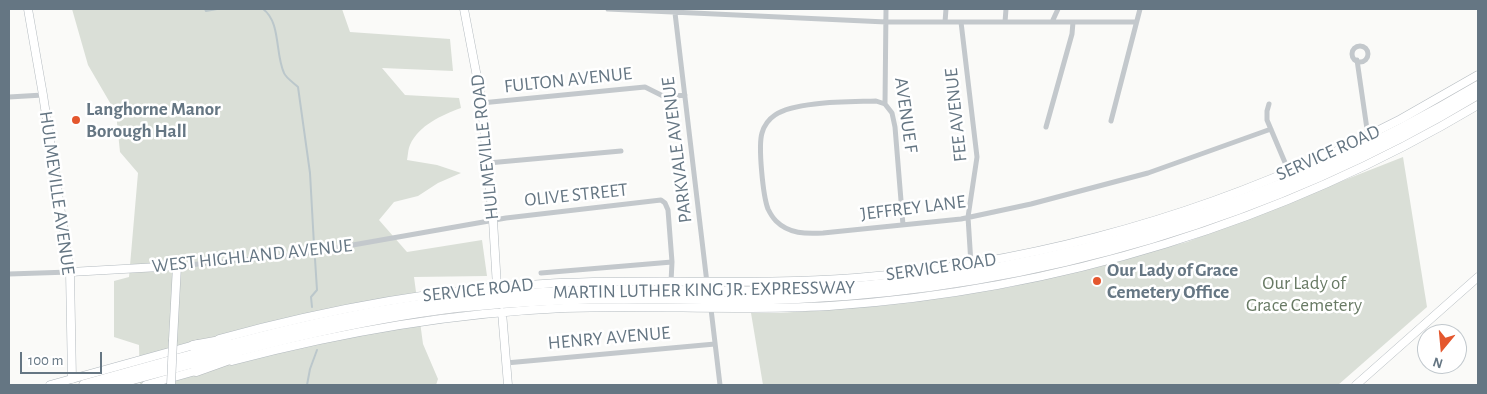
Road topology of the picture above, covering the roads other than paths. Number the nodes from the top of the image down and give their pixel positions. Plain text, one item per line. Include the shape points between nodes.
1 (28, 9) edge
2 (464, 9) edge
3 (608, 9) edge
4 (886, 9) edge
5 (946, 9) edge
6 (1006, 9) edge
7 (1058, 9) edge
8 (1140, 9) edge
9 (717, 11) edge
10 (675, 13) junction
11 (886, 22) junction
12 (945, 22) junction
13 (961, 22) junction
14 (1005, 22) junction
15 (1052, 22) junction
16 (1073, 22) junction
17 (1136, 22) junction
18 (1357, 60) dead end
19 (1478, 76) edge
20 (1478, 86) edge
21 (1478, 94) edge
22 (43, 95) junction
23 (685, 95) junction
24 (9, 97) edge
25 (481, 103) junction
26 (885, 104) junction
27 (1269, 104) dead end
28 (1478, 105) edge
29 (1111, 121) dead end
30 (1046, 127) dead end
31 (1271, 129) junction
32 (1368, 136) junction
33 (1346, 146) joint
34 (621, 151) dead end
35 (488, 162) junction
36 (1292, 176) junction
37 (968, 217) junction
38 (493, 220) junction
39 (903, 225) junction
40 (672, 262) junction
41 (971, 264) junction
42 (177, 266) junction
43 (70, 272) junction
44 (542, 273) dead end
45 (9, 274) edge
46 (1478, 276) edge
47 (671, 282) junction
48 (707, 283) junction
49 (497, 287) junction
50 (711, 309) junction
51 (502, 312) junction
52 (308, 325) junction
53 (298, 336) junction
54 (715, 344) junction
55 (193, 346) junction
56 (506, 363) junction
57 (196, 371) junction
58 (72, 379) junction
59 (50, 385) edge
60 (84, 385) edge
61 (111, 385) edge
62 (146, 385) edge
63 (171, 385) edge
64 (508, 385) edge
65 (720, 385) edge
66 (1356, 385) edge

1 - 22 street, HULMEVILLE AVENUE
2 - 25 street, HULMEVILLE ROAD
3 - 10 street
4 - 11 street, AVENUE F
5 - 12 street
6 - 14 street
7 - 15 street
8 - 17 street
9 - 10 street
9 - 11 street
10 - 23 street, PARKVALE AVENUE
11 - 12 street
11 - 26 street, AVENUE F
12 - 13 street
13 - 14 street
13 - 37 street, FEE AVENUE via 977,157
14 - 15 street
15 - 16 street
16 - 17 street
16 - 30 street
17 - 29 street
18 - 32 street
19 - 32 street, SERVICE ROAD
20 - 36 highway, MARTIN LUTHER KING JR. EXPRESSWAY via 1398,131
21 - 53 highway, MARTIN LUTHER KING JR. EXPRESSWAY via 1381,148 1269,197 1155,237 1023,270 919,288 829,296 746,300 588,298 488,304 398,316
22 - 24 street
22 - 43 street, HULMEVILLE AVENUE
23 - 25 street, FULTON AVENUE via 665,97 644,88
23 - 48 street, PARKVALE AVENUE
25 - 35 street, HULMEVILLE ROAD
26 - 39 street, AVENUE F via 896,127
26 - 39 street, JEFFREY LANE via 876,101 799,106 773,116 761,138 766,200 776,221 799,233
27 - 31 street via 1266,114
28 - 50 street, SERVICE ROAD via 1385,156 1301,194 1194,234 1105,261 920,297 822,306
31 - 36 street
31 - 37 street, JEFFREY LANE via 1117,182
32 - 33 street, SERVICE ROAD
33 - 36 highway
34 - 35 street
35 - 38 street, HULMEVILLE ROAD
36 - 41 street, SERVICE ROAD via 1122,230
36 - 52 highway, MARTIN LUTHER KING JR. EXPRESSWAY via 1203,214 1124,238 1037,260 948,276 798,291 613,291 512,295 427,304
37 - 39 street, JEFFREY LANE
37 - 41 street, FEE AVENUE
38 - 40 street, OLIVE STREET via 661,200 668,210
38 - 42 street, WEST HIGHLAND AVENUE via 296,255
38 - 49 street, HULMEVILLE ROAD
40 - 44 street
40 - 47 street
41 - 48 street, SERVICE ROAD via 835,280
42 - 43 street, WEST HIGHLAND AVENUE
42 - 63 street, bridge
43 - 45 street, WEST HIGHLAND AVENUE
43 - 58 street, HULMEVILLE AVENUE
46 - 66 street
47 - 48 street, SERVICE ROAD
47 - 49 street, SERVICE ROAD
49 - 55 street, SERVICE ROAD via 336,310
50 - 51 street, SERVICE ROAD via 588,308
50 - 54 street
51 - 56 street
51 - 57 street, SERVICE ROAD via 341,335
52 - 55 highway
52 - 60 highway, MARTIN LUTHER KING JR. EXPRESSWAY
53 - 57 highway via 287,343
53 - 61 highway, MARTIN LUTHER KING JR. EXPRESSWAY
54 - 56 street, HENRY AVENUE
54 - 65 street
55 - 58 street, SERVICE ROAD
56 - 64 street
57 - 62 street, SERVICE ROAD
58 - 59 street, SERVICE ROAD

